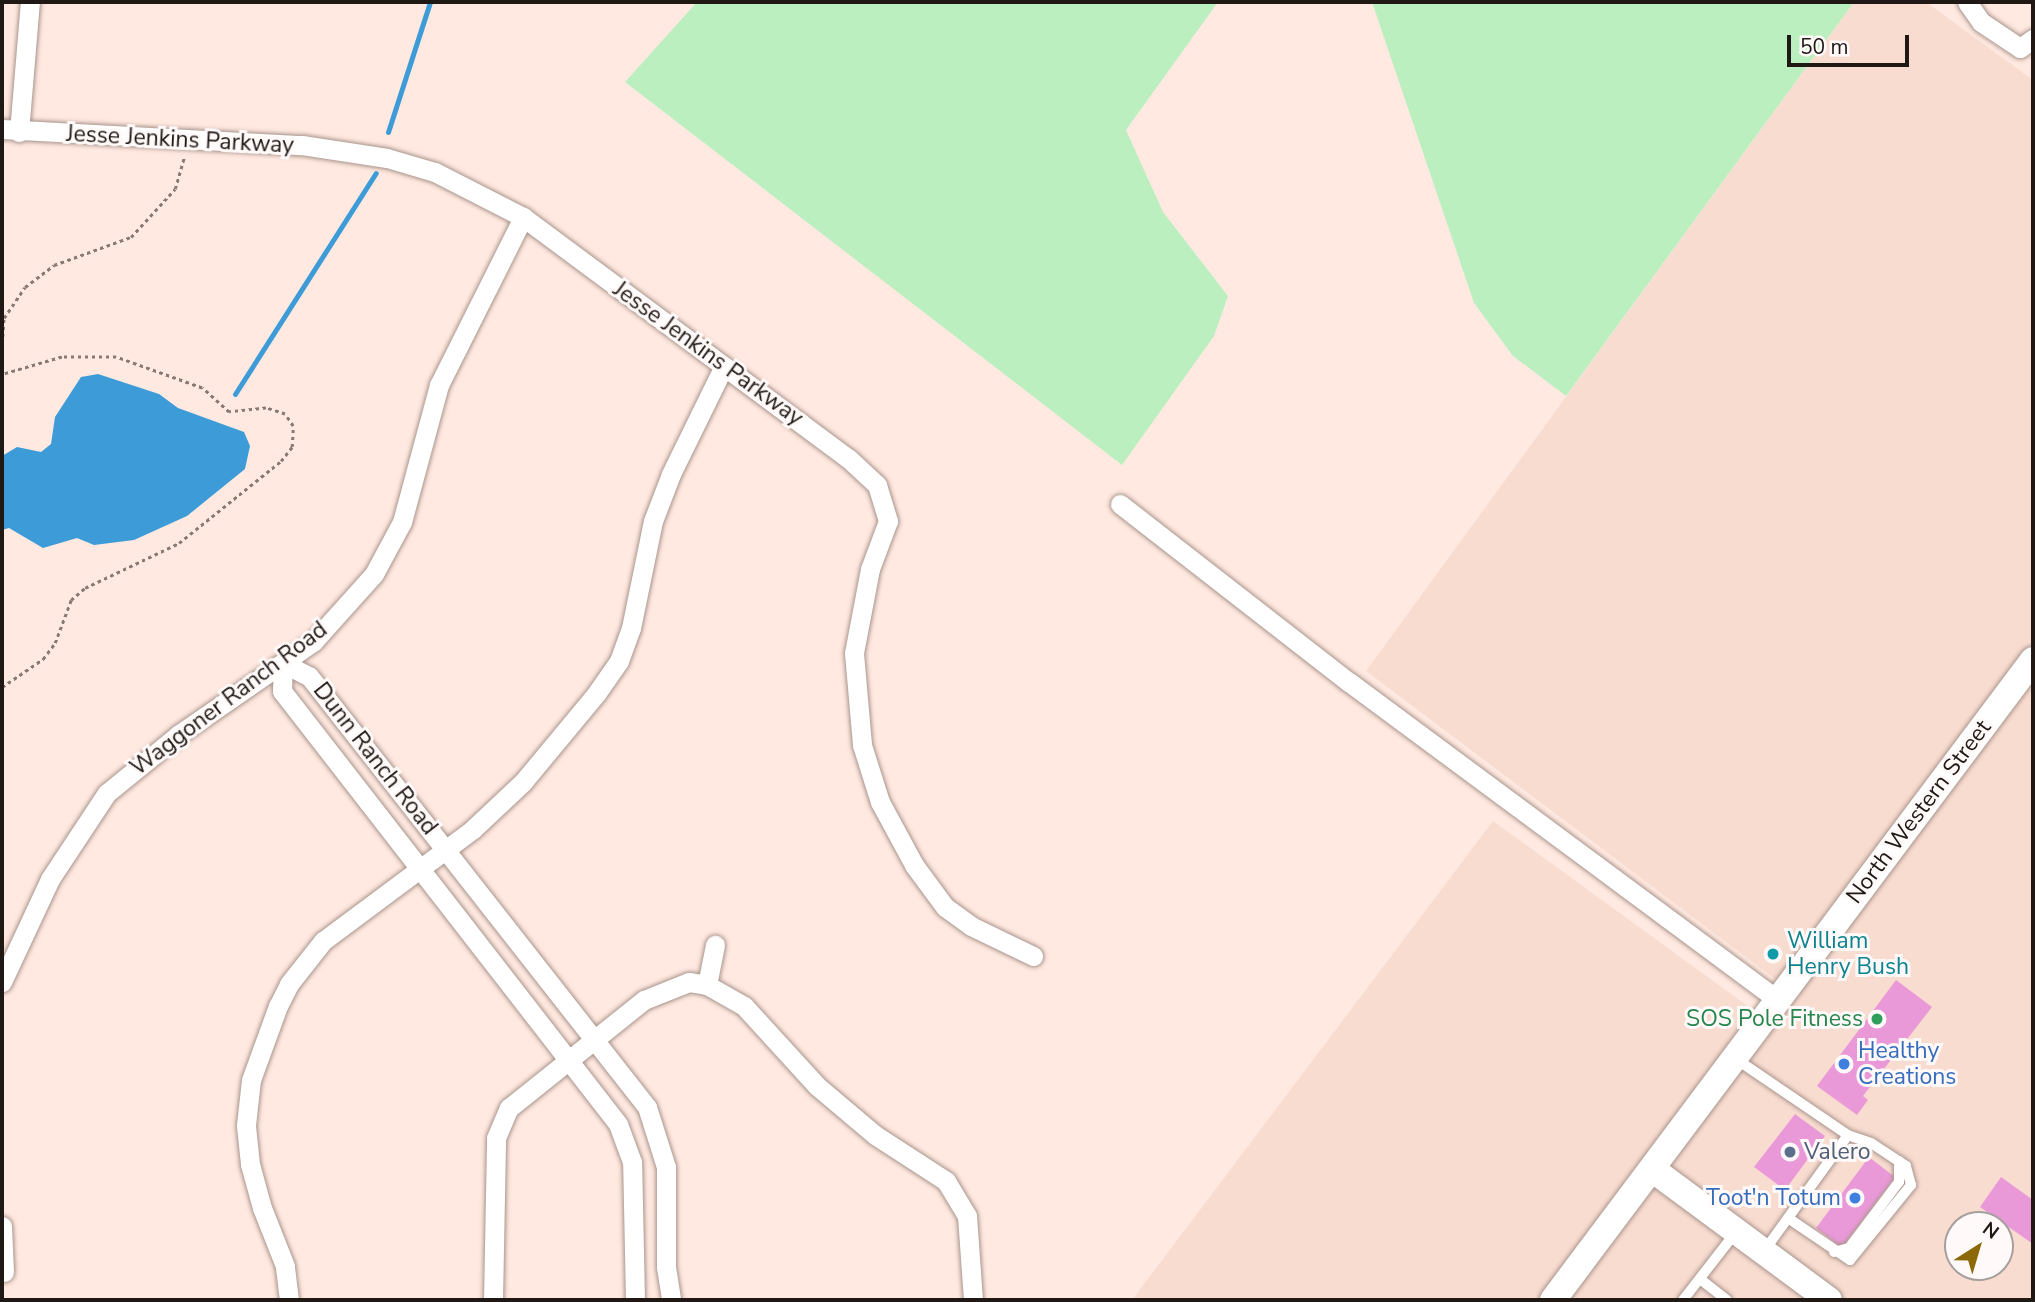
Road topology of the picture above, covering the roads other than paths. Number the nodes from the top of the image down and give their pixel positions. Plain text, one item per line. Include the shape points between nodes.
1 (30, 2) edge
2 (1967, 2) edge
3 (2033, 39) edge
4 (10, 131) edge
5 (523, 217) junction
6 (724, 366) junction
7 (1120, 504) dead end
8 (2033, 660) edge
9 (283, 663) junction
10 (446, 849) junction
11 (420, 869) junction
12 (715, 945) dead end
13 (1033, 956) dead end
14 (2, 982) edge
15 (707, 985) junction
16 (1778, 1000) junction
17 (583, 1048) junction
18 (1735, 1058) junction
19 (1848, 1135) junction
20 (1652, 1169) junction
21 (1788, 1218) junction
22 (2, 1226) edge
23 (1736, 1231) junction
24 (1763, 1251) junction
25 (4, 1272) dead end
26 (1700, 1279) junction
27 (289, 1300) edge
28 (493, 1300) edge
29 (635, 1300) edge
30 (671, 1300) edge
31 (973, 1300) edge
32 (1553, 1300) edge
33 (1683, 1300) edge
34 (1727, 1300) edge
35 (1829, 1300) edge

1 - 4 street
2 - 3 street via 1981,22 2020,48
4 - 5 street, Jesse Jenkins Parkway via 302,145 387,158 435,172
5 - 6 street, Jesse Jenkins Parkway
5 - 9 street, Waggoner Ranch Road via 439,385 401,522 385,556 355,599 313,642
6 - 10 street via 685,442 653,521 631,628 619,661 523,782
6 - 13 street, Jesse Jenkins Parkway via 877,485 888,521 856,626 854,679 862,745 880,802 914,865 945,907 971,926
7 - 16 street via 1349,682
8 - 16 main road, North Western Street
9 - 10 street, Dunn Ranch Road via 309,676
9 - 11 street, Dunn Ranch Road via 282,691
9 - 14 street, Waggoner Ranch Road via 177,735 107,793 50,879
10 - 11 street
10 - 17 street, Dunn Ranch Road
11 - 17 street, Dunn Ranch Road
11 - 27 street via 316,948 289,984 251,1080 246,1125 250,1164 285,1266
12 - 15 street
15 - 17 street via 689,982 657,992
15 - 31 street via 744,1006 817,1086 875,1135 955,1190 969,1227
16 - 18 main road, North Western Street
17 - 28 street via 517,1100 499,1129
17 - 29 street, Dunn Ranch Road via 632,1162
17 - 30 street, Dunn Ranch Road via 647,1107 658,1133 666,1167 666,1267
18 - 19 lane via 1827,1125
18 - 20 main road, North Western Street
19 - 21 lane
19 - 21 lane via 1899,1161 1899,1182 1849,1248 1834,1252
20 - 23 main road
20 - 32 main road, North Western Street
21 - 24 lane
22 - 25 street
23 - 24 main road
23 - 26 lane
24 - 35 main road
26 - 33 lane
26 - 34 lane

